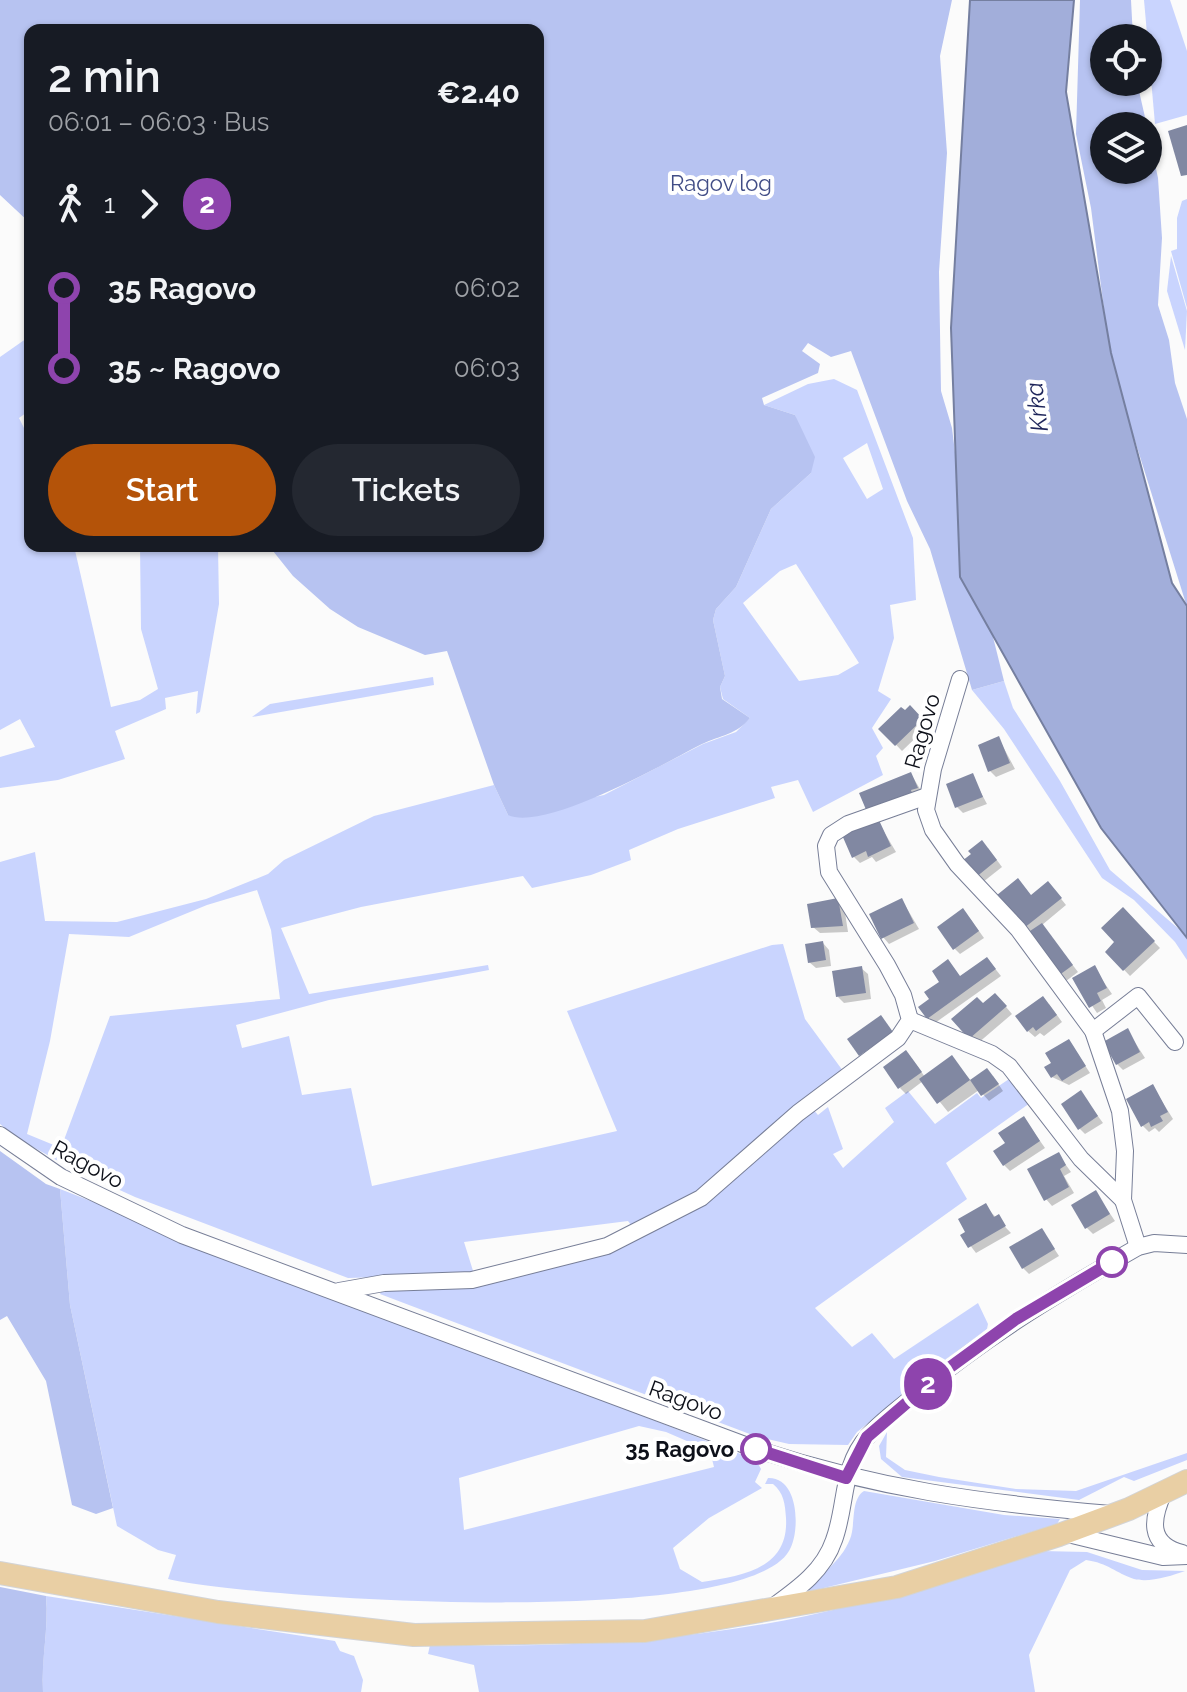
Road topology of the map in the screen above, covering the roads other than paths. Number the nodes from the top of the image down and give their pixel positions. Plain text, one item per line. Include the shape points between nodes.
1 (960, 679) dead end
2 (927, 796) junction
3 (910, 1020) junction
4 (1093, 1031) junction
5 (1175, 1042) dead end
6 (0, 1135) edge
7 (1123, 1200) junction
8 (1187, 1245) edge
9 (1138, 1247) junction
10 (339, 1291) junction
11 (846, 1478) junction
12 (1187, 1481) edge
13 (1164, 1492) junction
14 (1113, 1514) junction
15 (1062, 1533) junction
16 (1187, 1555) edge
17 (0, 1573) edge
18 (764, 1613) junction

1 - 2 street, Ragovo
2 - 3 street, Ragovo via 848,824 831,835 826,846 829,872 887,965
2 - 4 street, Ragovo via 933,830 957,864 1018,929
3 - 7 street, Ragovo via 1009,1066 1081,1159
3 - 10 street, Ragovo via 898,1038 798,1113 701,1198 607,1246 472,1280 384,1283
4 - 5 street via 1138,996
4 - 7 street, Ragovo via 1120,1111
6 - 10 street, Ragovo via 61,1177 182,1235
7 - 9 street, Ragovo
8 - 9 street
9 - 11 street via 1030,1310 947,1369 867,1437
10 - 11 street, Ragovo
11 - 14 street, Ragovo via 1007,1505
11 - 18 street via 841,1517 825,1559 813,1576
12 - 13 main road
13 - 14 main road
13 - 16 street via 1155,1511 1154,1534 1162,1545
14 - 15 main road
15 - 16 street via 1150,1554
15 - 18 main road via 897,1587
17 - 18 main road via 218,1612 414,1635 645,1631

